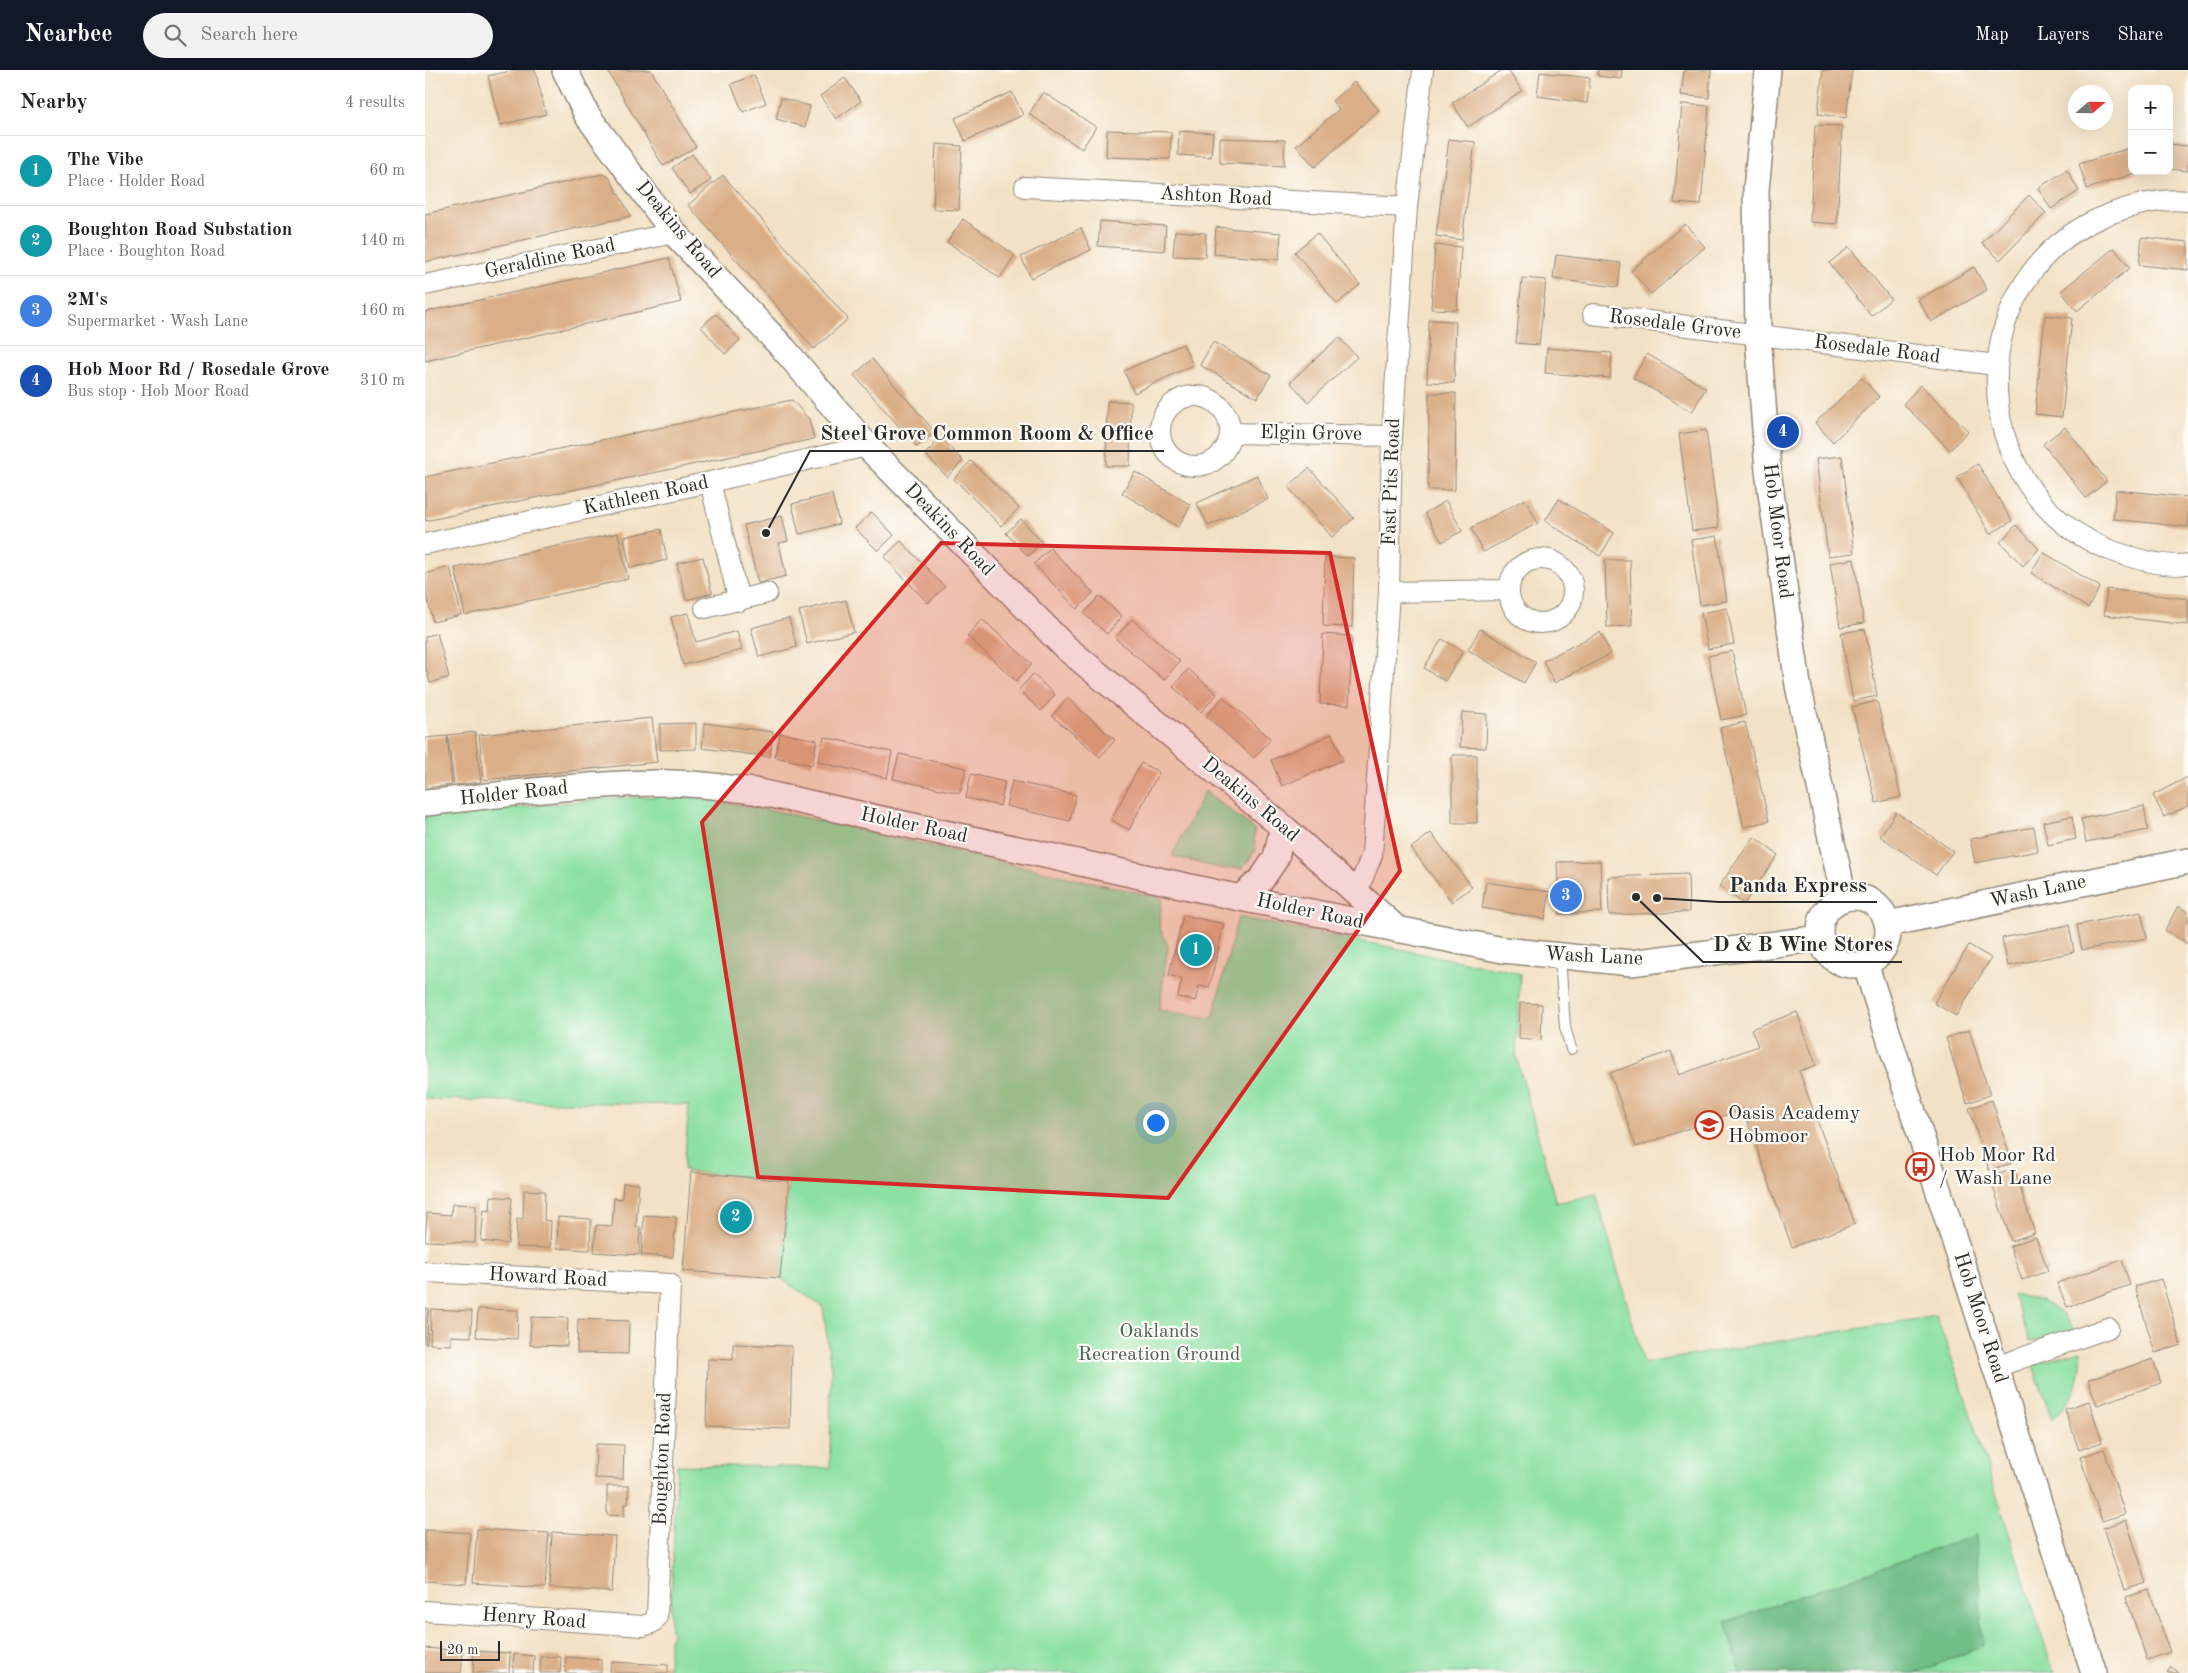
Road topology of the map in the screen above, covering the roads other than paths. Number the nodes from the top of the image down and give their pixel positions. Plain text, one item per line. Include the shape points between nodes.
1 (565, 70) edge
2 (1423, 70) edge
3 (1769, 70) edge
4 (1025, 188) dead end
5 (2188, 201) edge
6 (1407, 207) junction
7 (675, 233) junction
8 (425, 285) edge
9 (1593, 314) dead end
10 (1758, 335) junction
11 (1996, 365) junction
12 (1230, 433) dead end
13 (1393, 436) junction
14 (867, 446) junction
15 (710, 482) junction
16 (425, 544) edge
17 (2188, 564) edge
18 (1509, 590) dead end
19 (1389, 592) junction
20 (767, 593) dead end
21 (739, 601) junction
22 (705, 608) dead end
23 (425, 803) edge
24 (1283, 827) junction
25 (2188, 861) edge
26 (1357, 892) junction
27 (1241, 898) junction
28 (1844, 898) junction
29 (1888, 924) junction
30 (1398, 930) junction
31 (1821, 938) junction
32 (1560, 956) junction
33 (1865, 963) junction
34 (1571, 1050) dead end
35 (425, 1272) edge
36 (670, 1284) joint
37 (2108, 1328) dead end
38 (1996, 1367) junction
39 (425, 1611) edge
40 (643, 1626) joint
41 (2094, 1673) edge

1 - 7 street, Deakins Road via 587,115
2 - 6 street, Fast Pits Road
3 - 10 street, Hob Moor Road via 1756,190
4 - 6 street, Ashton Road
5 - 11 street via 2131,206 2090,222 2054,248 2025,282 2005,321
6 - 13 street, Fast Pits Road
7 - 8 street, Geraldine Road
7 - 14 street, Deakins Road via 784,349
9 - 10 street, Rosedale Grove
10 - 11 street, Rosedale Road
10 - 28 street, Hob Moor Road via 1769,471 1798,685
11 - 17 street via 1998,416 2015,465 2045,507 2085,539 2132,559
12 - 13 street, Elgin Grove
13 - 19 street, Fast Pits Road
14 - 15 street, Kathleen Road
14 - 24 street, Deakins Road via 1065,647
15 - 16 street, Kathleen Road
15 - 21 street
18 - 19 street
19 - 26 street, Fast Pits Road via 1372,855
20 - 21 street
21 - 22 street
23 - 27 street, Holder Road via 656,782 754,791
24 - 26 street, Deakins Road
24 - 27 street via 1276,858 1261,880
25 - 29 street, Wash Lane
26 - 30 street, Deakins Road
27 - 30 street, Holder Road
28 - 29 street via 1860,897 1871,901 1882,910
28 - 31 street via 1826,911 1820,929
29 - 33 street via 1889,932 1882,951
30 - 32 street, Wash Lane via 1503,950
31 - 32 street, Wash Lane via 1631,963
31 - 33 street via 1824,947 1839,962 1849,965
32 - 34 lane via 1565,1027
33 - 38 street, Hob Moor Road
35 - 36 street, Howard Road
36 - 40 street, Boughton Road via 657,1617 653,1623
37 - 38 street
38 - 41 street, Hob Moor Road
39 - 40 street, Henry Road

